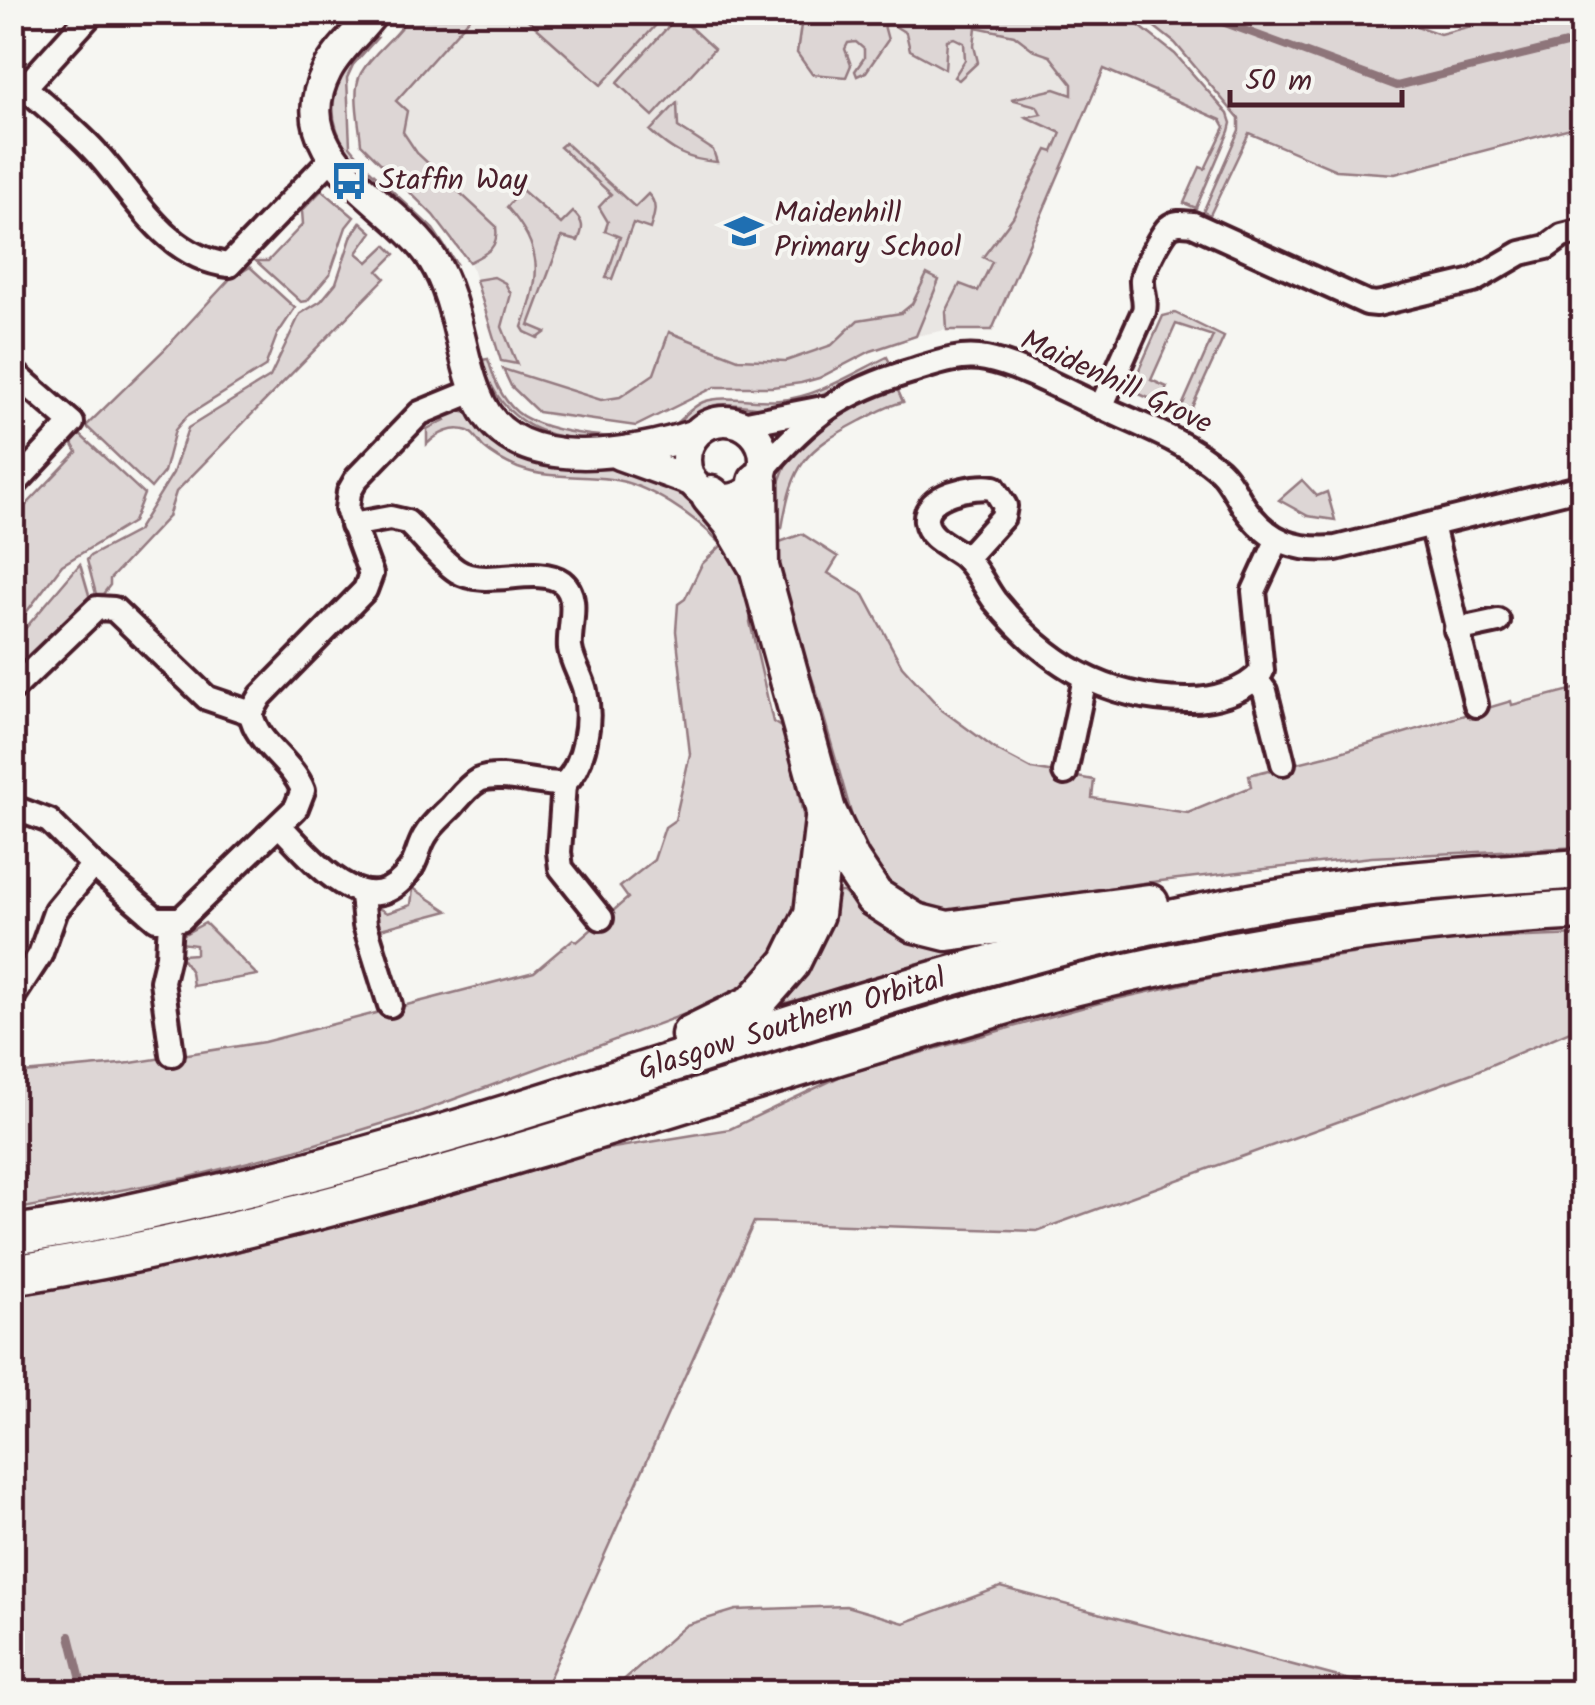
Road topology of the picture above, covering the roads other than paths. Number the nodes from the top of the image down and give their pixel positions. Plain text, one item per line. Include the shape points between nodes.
1 (93, 12) edge
2 (374, 12) edge
3 (18, 93) edge
4 (331, 159) junction
5 (1582, 230) edge
6 (12, 371) edge
7 (476, 390) junction
8 (1101, 407) junction
9 (827, 408) junction
10 (742, 424) junction
11 (695, 434) junction
12 (613, 452) junction
13 (760, 476) junction
14 (12, 486) edge
15 (1582, 487) edge
16 (701, 489) junction
17 (352, 525) junction
18 (1432, 525) junction
19 (1277, 541) junction
20 (966, 558) dead end
21 (759, 568) junction
22 (1498, 621) dead end
23 (1456, 630) junction
24 (1085, 678) junction
25 (1256, 679) junction
26 (12, 690) edge
27 (1476, 706) dead end
28 (251, 712) junction
29 (1283, 763) dead end
30 (1065, 773) dead end
31 (564, 784) junction
32 (12, 807) edge
33 (826, 812) junction
34 (279, 826) junction
35 (93, 865) junction
36 (1582, 869) edge
37 (1370, 886) junction
38 (362, 895) junction
39 (1582, 910) edge
40 (601, 918) dead end
41 (170, 921) junction
42 (12, 998) edge
43 (390, 1004) dead end
44 (172, 1054) dead end
45 (481, 1122) junction
46 (12, 1234) edge
47 (12, 1275) edge

1 - 3 street
2 - 4 street via 320,88 317,118
3 - 4 street via 99,155 140,208 190,255 211,263 228,265 242,254
4 - 7 street via 432,258 454,308
5 - 8 street via 1521,253 1473,281 1377,304 1178,223 1166,228 1145,271 1144,312
6 - 14 street via 72,422
7 - 12 street via 494,423 522,442 558,452
7 - 17 street via 420,413 357,478 348,500
8 - 9 street, Maidenhill Grove via 988,359 960,357 884,378
8 - 19 street, Maidenhill Grove via 1218,469
9 - 10 street, Maidenhill Grove
9 - 13 street, Maidenhill Grove via 792,435
10 - 11 street via 717,422
10 - 13 street via 760,443
11 - 12 street
11 - 16 street via 686,457
12 - 16 street
13 - 16 street via 736,498
13 - 21 highway
15 - 18 street
16 - 21 highway via 732,521
17 - 28 street via 371,574 365,590
17 - 31 street via 399,519 457,571 479,578 551,578 566,586 572,597 570,650 586,695 584,757
18 - 19 street via 1336,548
18 - 23 street
19 - 25 street via 1254,591 1263,660
20 - 24 street via 1020,628
21 - 33 highway
22 - 23 street
23 - 27 street
24 - 25 street via 1172,702 1197,702
24 - 30 street
25 - 29 street
26 - 28 street via 83,619 97,608 114,609 207,698
28 - 34 street via 258,732 296,772 302,790
31 - 38 street via 482,779 426,834 411,870 395,886
31 - 40 street via 561,868
32 - 35 street via 49,821
33 - 37 highway via 874,897 915,923 946,931 1259,892
33 - 45 highway via 814,914 790,964 754,1004
34 - 38 street via 336,881
34 - 41 street via 194,909
35 - 41 street via 156,919
35 - 42 street via 56,910 36,964
36 - 37 highway, Glasgow Southern Orbital
37 - 45 highway, Glasgow Southern Orbital via 1212,912 994,964
38 - 43 street
39 - 47 highway, Glasgow Southern Orbital via 1360,931 1166,964 955,1018 352,1202 135,1254
41 - 44 street via 162,981
45 - 46 highway, Glasgow Southern Orbital via 323,1170

